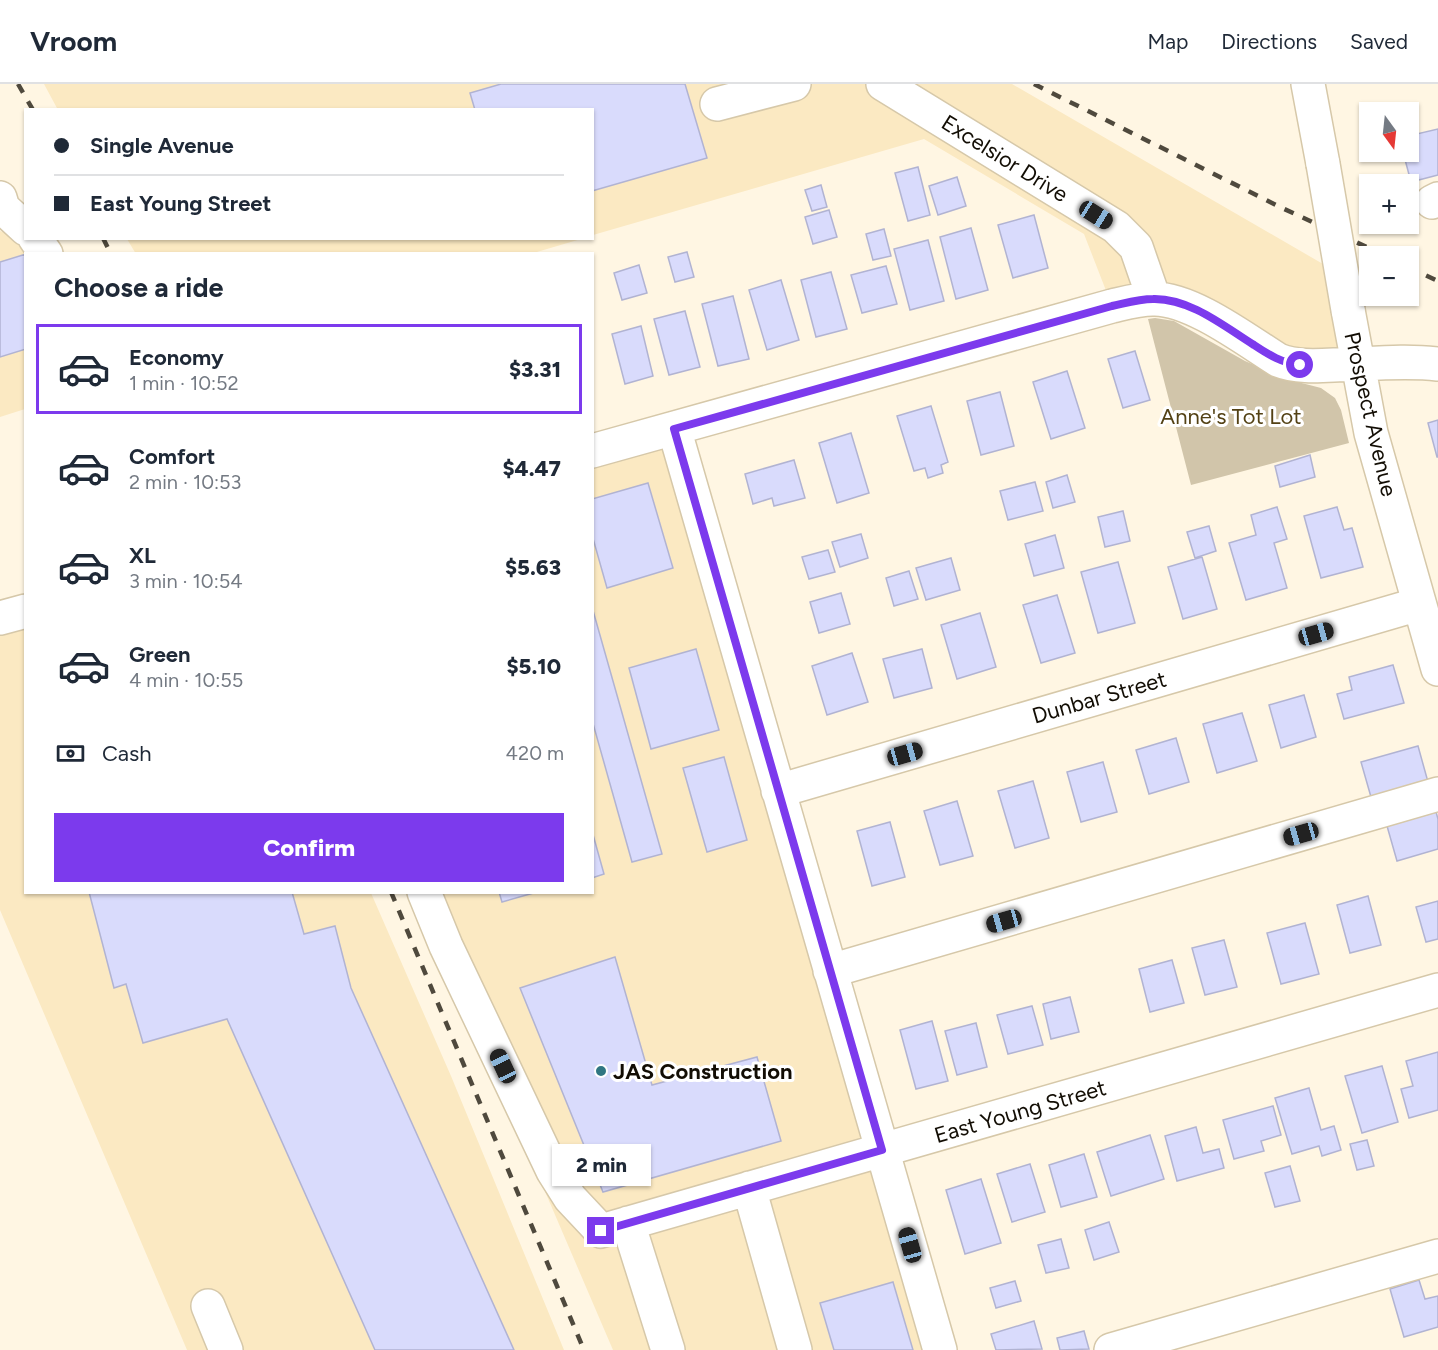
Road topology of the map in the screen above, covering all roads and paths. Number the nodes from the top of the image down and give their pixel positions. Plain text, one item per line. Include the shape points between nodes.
1 (794, 84) edge
2 (883, 84) edge
3 (1308, 84) edge
4 (717, 104) dead end
5 (1154, 299) junction
6 (1438, 363) edge
7 (1359, 364) junction
8 (674, 429) junction
9 (594, 450) edge
10 (1419, 604) junction
11 (24, 612) edge
12 (0, 618) edge
13 (1438, 669) edge
14 (778, 791) junction
15 (1438, 794) edge
16 (425, 894) edge
17 (830, 971) junction
18 (1438, 990) edge
19 (882, 1150) junction
20 (749, 1188) junction
21 (614, 1227) junction
22 (1438, 1256) edge
23 (208, 1306) dead end
24 (226, 1350) edge
25 (668, 1350) edge
26 (795, 1350) edge
27 (940, 1350) edge
28 (1111, 1350) edge

1 - 4 street
2 - 5 street, Excelsior Drive via 1116,227 1136,247
3 - 7 street, Prospect Avenue, bridge
5 - 7 street via 1196,311 1288,364
5 - 8 street via 1112,306
6 - 7 street
7 - 10 street, Prospect Avenue via 1371,433
8 - 9 street
8 - 14 street
10 - 13 street, Prospect Avenue
10 - 14 street, Dunbar Street
11 - 12 street
14 - 17 street
15 - 17 street
16 - 21 street via 553,1171 570,1198
17 - 19 street
18 - 19 street, East Young Street
19 - 20 street, East Young Street
19 - 27 street
20 - 21 street, East Young Street
20 - 26 street
21 - 25 street
22 - 28 street
23 - 24 street

